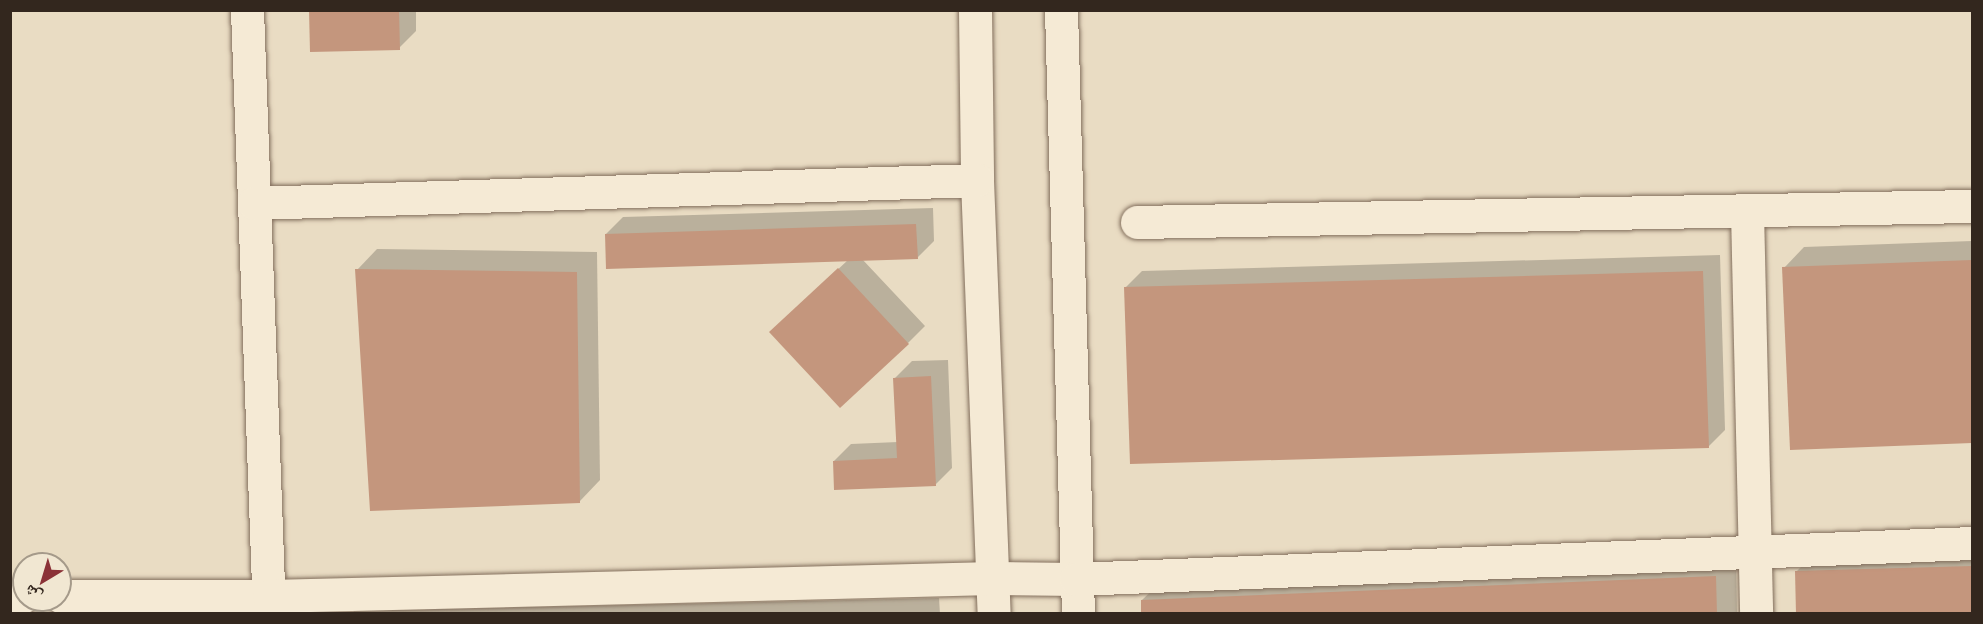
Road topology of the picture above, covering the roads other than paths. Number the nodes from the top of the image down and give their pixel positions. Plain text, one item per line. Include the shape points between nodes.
1 (247, 10) edge
2 (975, 10) edge
3 (1061, 10) edge
4 (977, 180) junction
5 (254, 203) junction
6 (1972, 206) edge
7 (1747, 211) junction
8 (1137, 222) dead end
9 (1972, 543) edge
10 (1754, 552) junction
11 (993, 578) junction
12 (1076, 579) junction
13 (72, 597) edge
14 (269, 605) edge
15 (994, 614) edge
16 (1078, 614) edge
17 (1756, 614) edge

1 - 5 street
2 - 4 street
3 - 12 street
4 - 5 street
4 - 11 street
5 - 14 street
6 - 7 street
7 - 8 street
7 - 10 street
9 - 10 street
10 - 12 street
10 - 17 street
11 - 12 street
11 - 14 street
11 - 15 street
12 - 16 street
13 - 14 street

